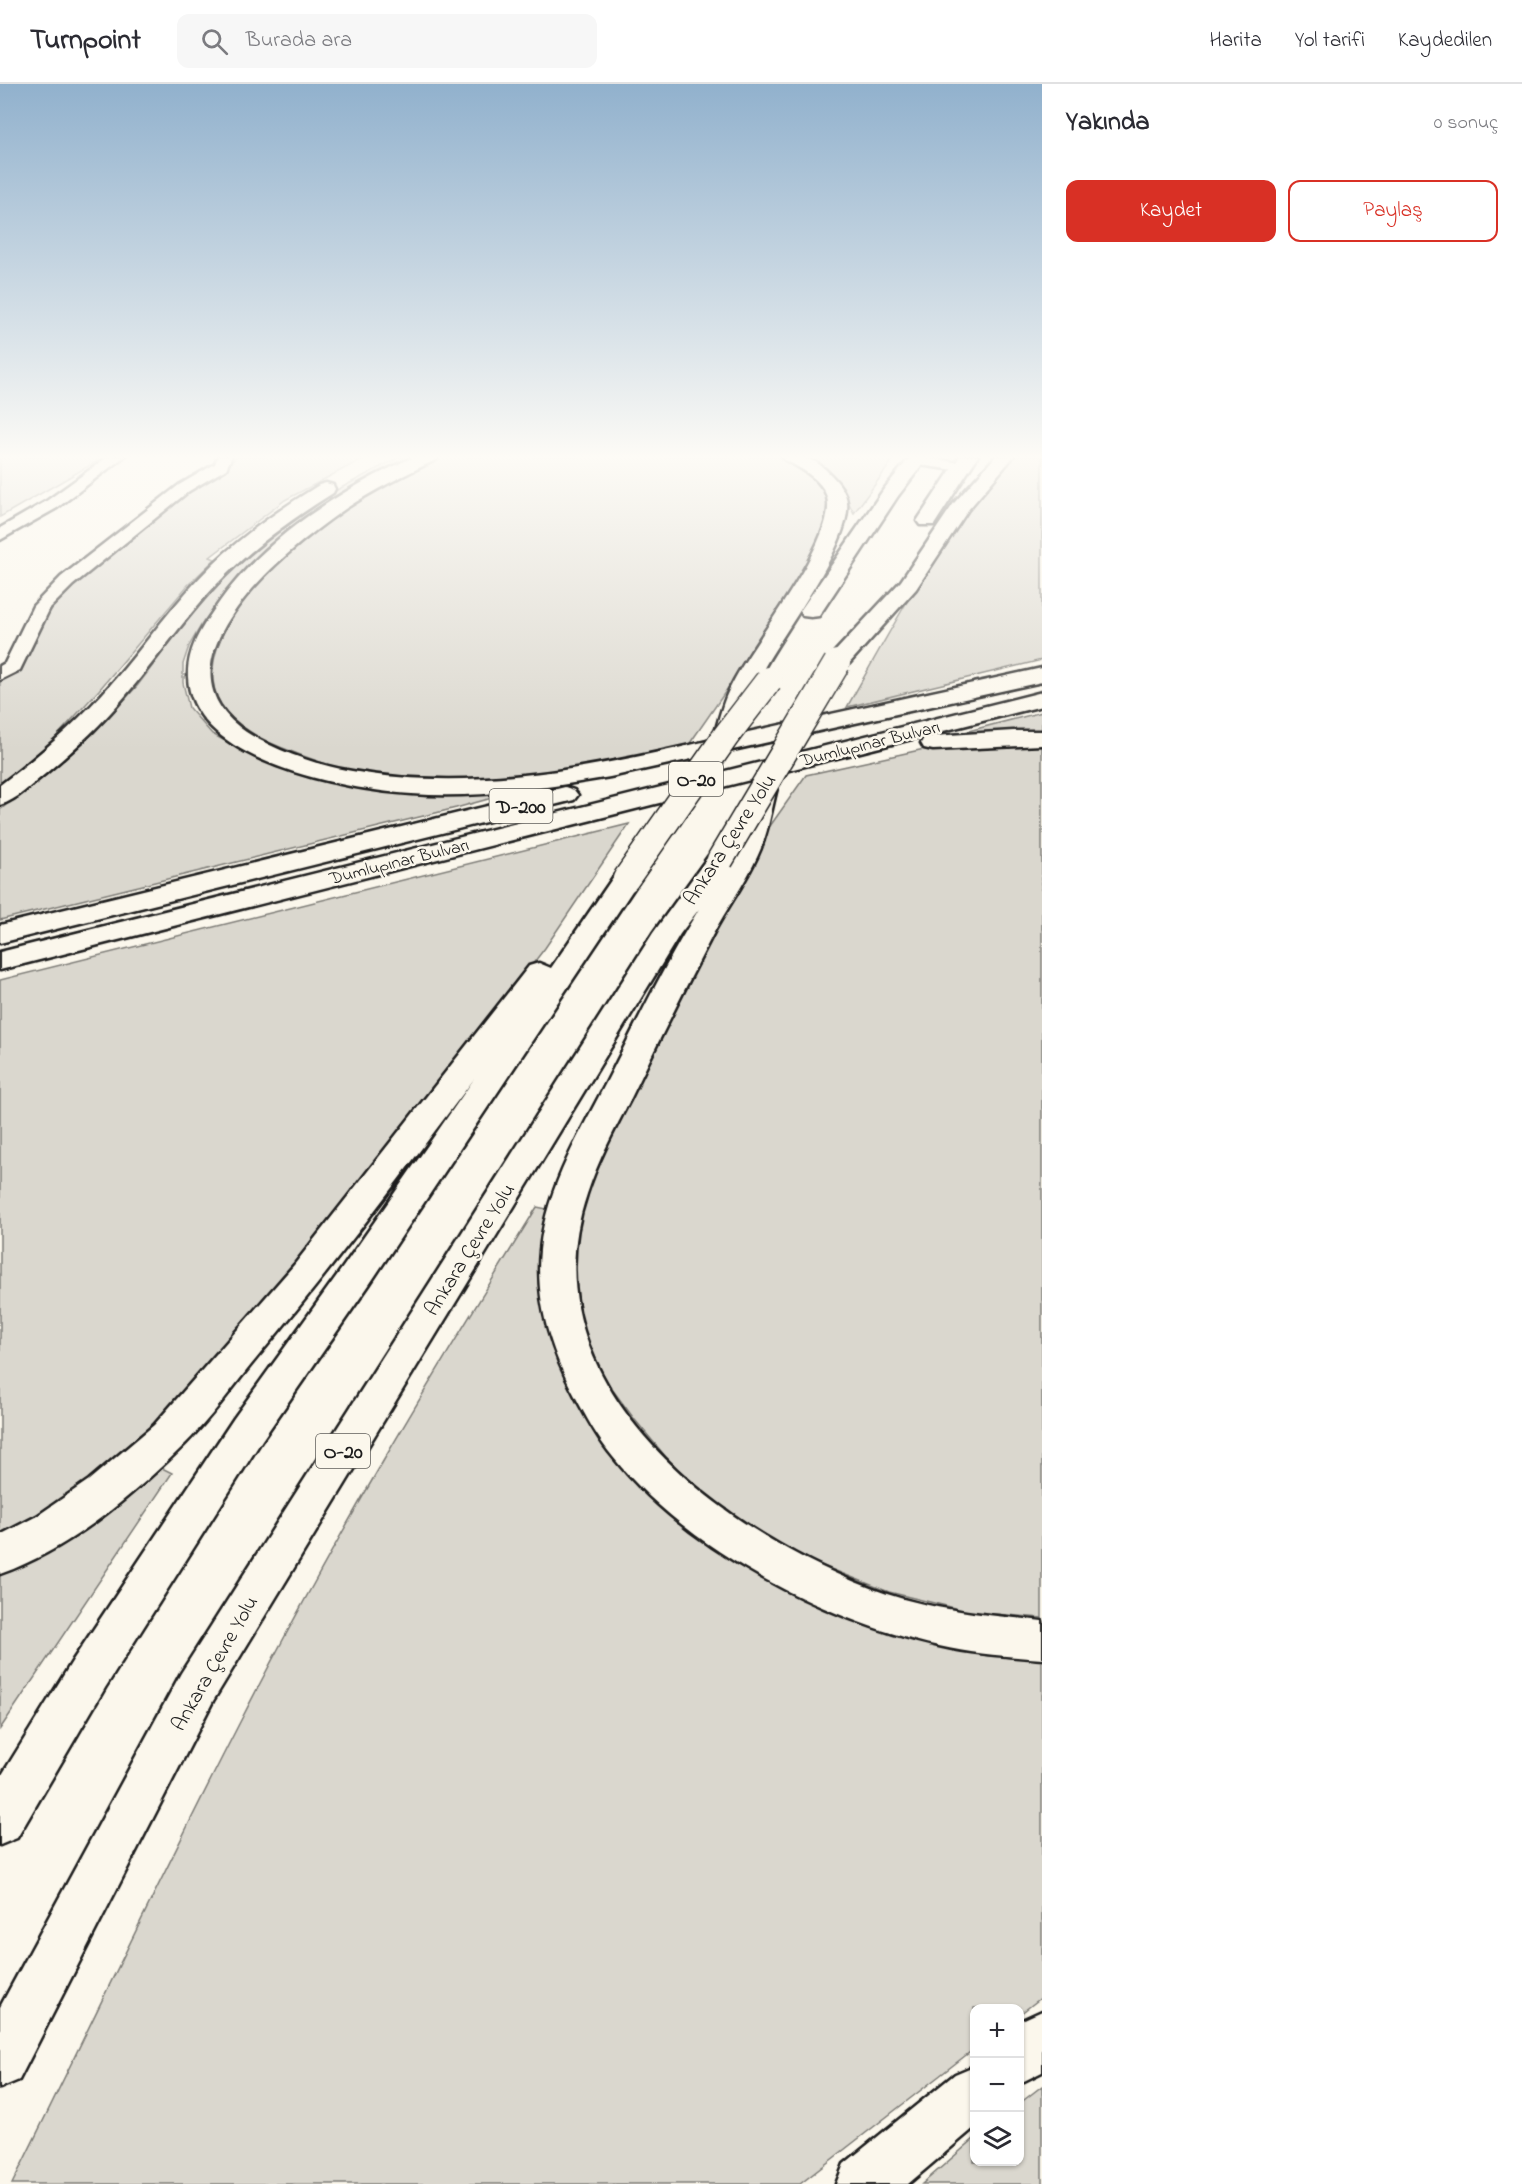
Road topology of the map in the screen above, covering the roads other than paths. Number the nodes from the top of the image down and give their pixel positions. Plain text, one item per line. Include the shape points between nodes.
1 (102, 554) edge
2 (235, 554) edge
3 (276, 554) edge
4 (821, 554) edge
5 (850, 554) edge
6 (906, 554) edge
7 (930, 554) edge
8 (790, 644) dead end
9 (838, 662) junction
10 (775, 671) dead end
11 (0, 674) edge
12 (1042, 676) edge
13 (1042, 699) edge
14 (726, 736) junction
15 (1042, 738) edge
16 (0, 797) edge
17 (525, 829) junction
18 (733, 857) junction
19 (605, 913) junction
20 (0, 934) edge
21 (0, 961) edge
22 (0, 972) edge
23 (0, 1556) edge
24 (1042, 1640) edge
25 (0, 1822) edge
26 (1042, 2037) edge
27 (1024, 2053) edge
28 (0, 2061) edge
29 (970, 2097) edge
30 (864, 2184) edge

1 - 11 street via 42,606 13,666
2 - 16 highway via 107,702 66,744
3 - 12 highway via 232,599 215,623 202,648 198,682 214,716 230,731 278,757 347,778 420,787 517,783 657,762
4 - 14 highway via 742,685
5 - 8 highway
6 - 9 highway, Ankara Çevre Yolu
7 - 9 highway via 909,585
9 - 18 highway, Ankara Çevre Yolu, bridge via 764,786
10 - 14 highway, O-20, bridge
12 - 20 highway, Dumlupınar Bulvarı / D-200
13 - 17 highway, Dumlupınar Bulvarı / D-200
14 - 19 highway, O-20, bridge
15 - 17 highway via 951,741 877,752 663,805
17 - 21 highway, Dumlupınar Bulvarı / D-200
17 - 22 highway
18 - 24 highway via 706,921 570,1193 555,1265 564,1328 583,1375 631,1451 685,1503 744,1546 818,1586 895,1615 987,1635
18 - 28 highway, Ankara Çevre Yolu / O-20 via 668,933 197,1688
19 - 23 highway via 544,964 307,1274 168,1436 103,1492
19 - 25 highway, O-20 via 235,1449 89,1674
26 - 27 highway
29 - 30 highway

